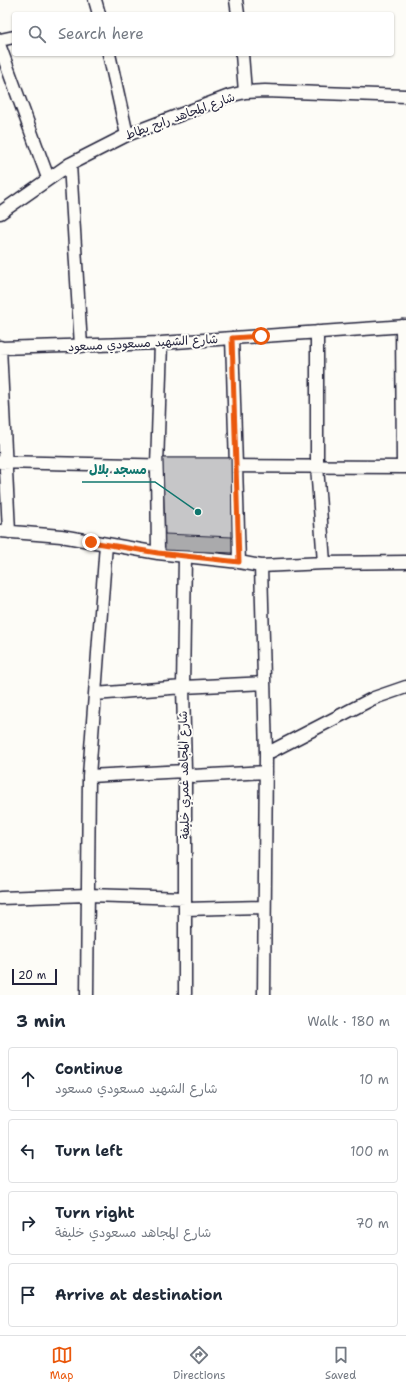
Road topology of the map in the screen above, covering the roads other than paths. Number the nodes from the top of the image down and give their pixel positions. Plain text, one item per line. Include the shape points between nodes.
1 (95, 0) edge
2 (236, 0) edge
3 (98, 12) edge
4 (238, 12) edge
5 (12, 37) edge
6 (0, 40) edge
7 (0, 47) edge
8 (109, 56) edge
9 (242, 56) edge
10 (246, 92) junction
11 (406, 96) edge
12 (127, 135) junction
13 (70, 164) junction
14 (48, 178) junction
15 (0, 213) edge
16 (404, 326) edge
17 (318, 332) junction
18 (232, 338) junction
19 (161, 343) junction
20 (81, 346) junction
21 (0, 348) edge
22 (3, 462) edge
23 (157, 466) junction
24 (189, 466) edge
25 (204, 466) edge
26 (236, 466) junction
27 (318, 466) junction
28 (404, 467) edge
29 (5, 532) edge
30 (106, 544) junction
31 (158, 553) junction
32 (185, 556) junction
33 (239, 562) junction
34 (406, 562) edge
35 (324, 563) junction
36 (261, 566) junction
37 (264, 684) junction
38 (183, 687) junction
39 (406, 687) edge
40 (95, 694) junction
41 (266, 754) junction
42 (185, 771) junction
43 (266, 772) junction
44 (89, 776) junction
45 (88, 895) junction
46 (0, 898) edge
47 (185, 903) junction
48 (264, 907) junction
49 (86, 995) edge
50 (185, 995) edge
51 (264, 995) edge

1 - 3 street
2 - 4 street
5 - 6 street
7 - 14 street
8 - 12 street
9 - 10 street
10 - 11 street, شارع المجاهد رابح بطاط
10 - 12 street, شارع المجاهد رابح بطاط via 229,96
12 - 13 street, شارع المجاهد رابح بطاط
13 - 14 street, شارع المجاهد رابح بطاط
13 - 20 street
14 - 15 street, شارع المجاهد رابح بطاط
16 - 17 street, شارع الشهيد مسعودي مسعود
16 - 28 street
17 - 18 street, شارع الشهيد مسعودي مسعود
17 - 27 street
18 - 19 street, شارع الشهيد مسعودي مسعود
18 - 26 street
19 - 20 street, شارع الشهيد مسعودي مسعود
19 - 23 street
20 - 21 street, شارع الشهيد مسعودي مسعود
21 - 22 street
22 - 23 street
22 - 29 street
23 - 24 street
23 - 31 street
25 - 26 street
26 - 27 street
26 - 33 street
27 - 28 street
27 - 35 street
29 - 30 street via 61,536
30 - 31 street
30 - 40 street
31 - 32 street
32 - 33 street
32 - 38 street, شارع المجاهد غمري خليفة
33 - 36 street
34 - 35 street
35 - 36 street
36 - 37 street
37 - 38 street
37 - 41 street
38 - 40 street
38 - 42 street, شارع المجاهد غمري خليفة
39 - 41 street via 374,698
40 - 44 street
41 - 43 street
42 - 43 street via 193,776
42 - 44 street
42 - 47 street, شارع المجاهد غمري خليفة
43 - 48 street
44 - 45 street
45 - 46 street
45 - 47 street
45 - 49 street
47 - 48 street
47 - 50 street, شارع المجاهد غمري خليفة
48 - 51 street

